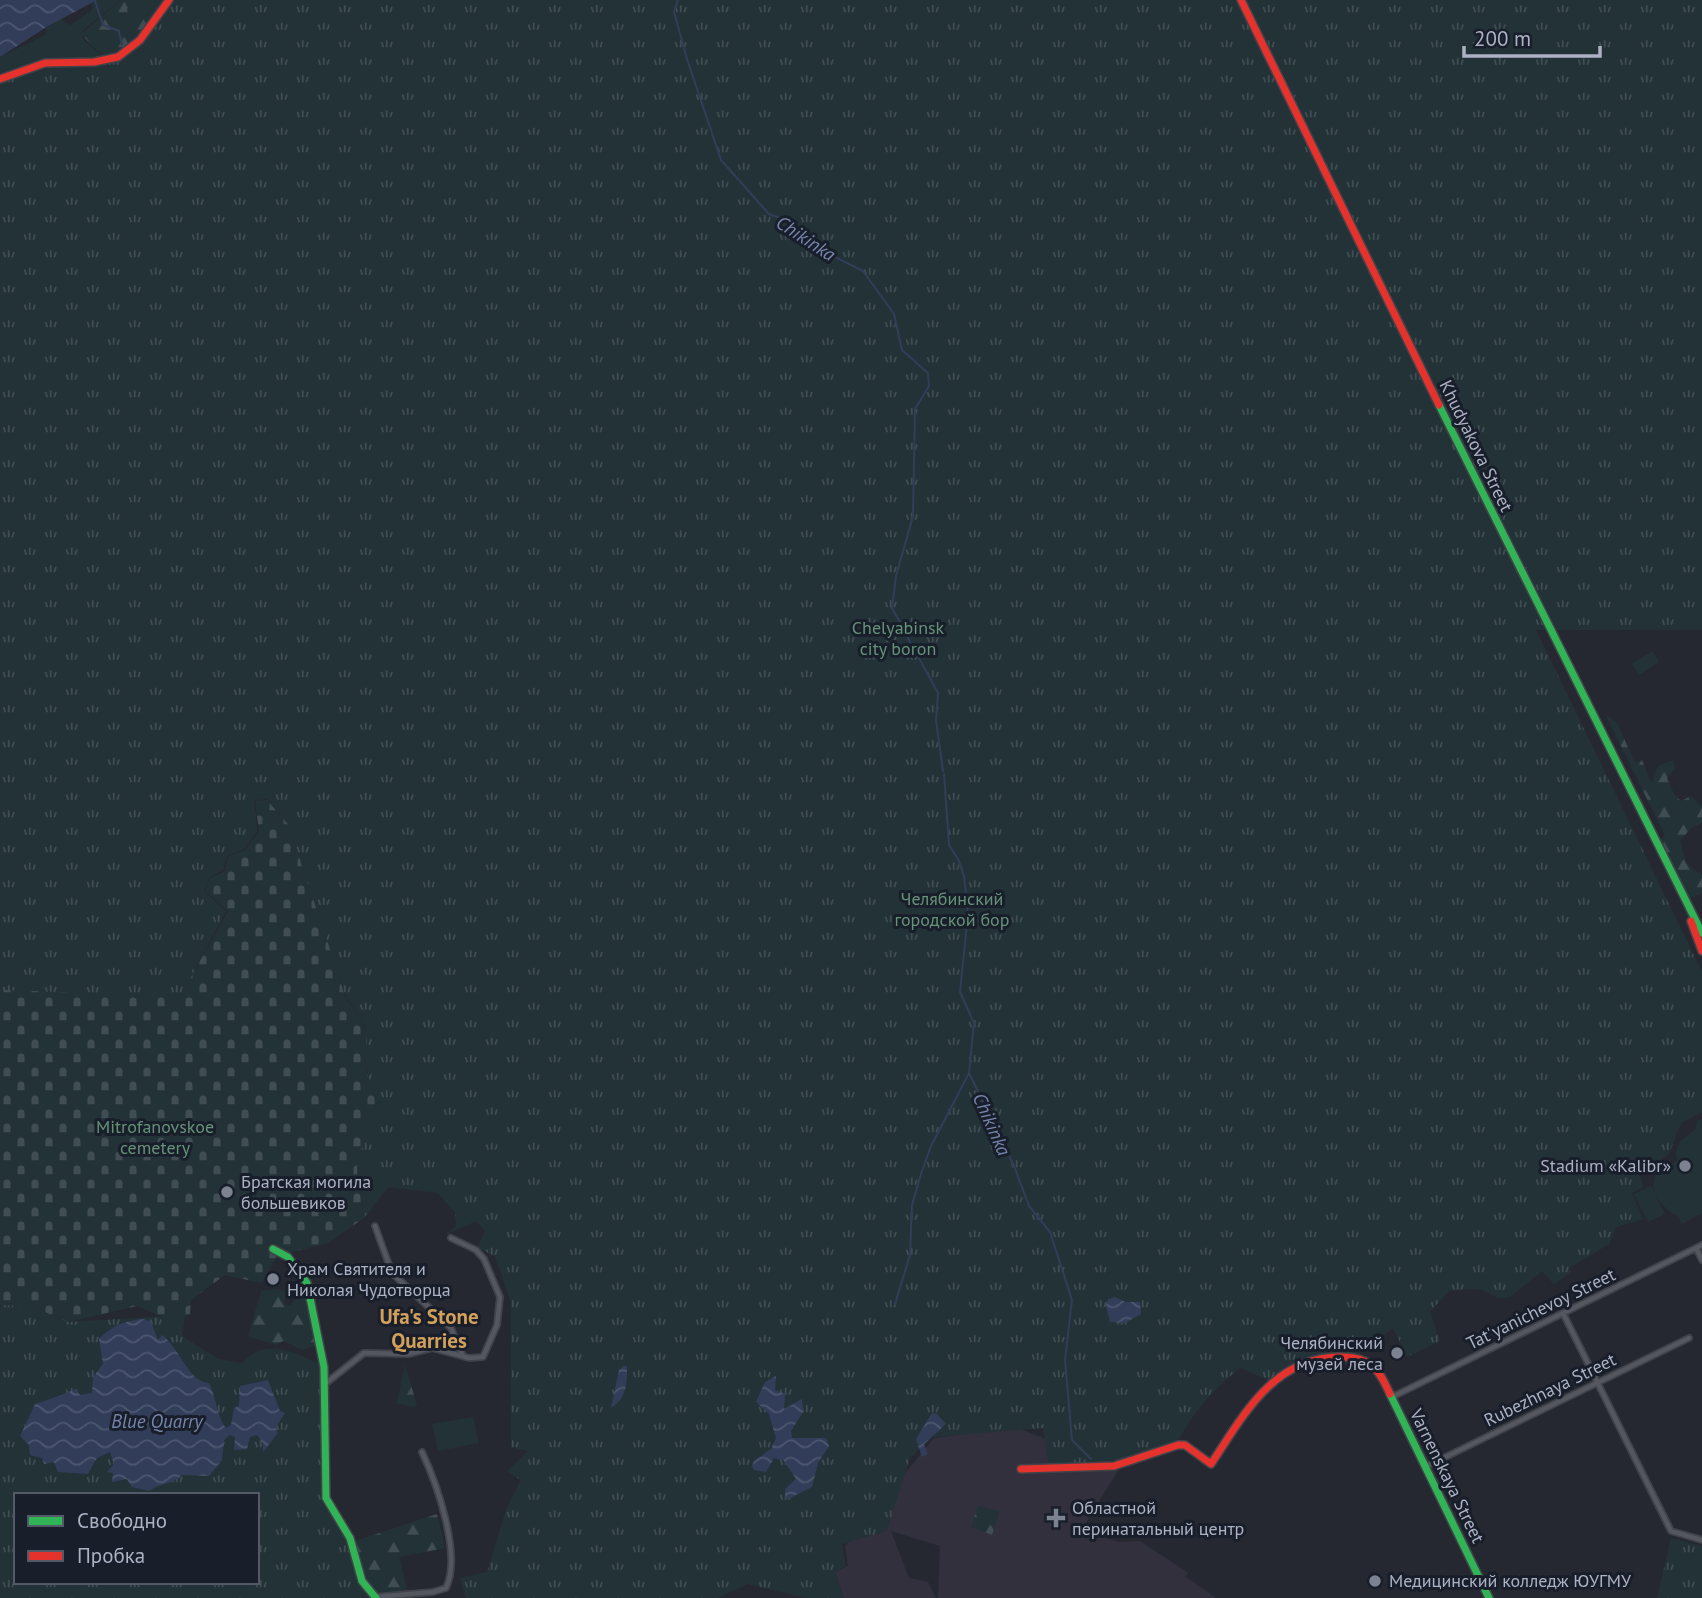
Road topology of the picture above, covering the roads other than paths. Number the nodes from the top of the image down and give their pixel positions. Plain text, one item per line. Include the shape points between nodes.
1 (169, 0) edge
2 (1241, 0) edge
3 (0, 79) edge
4 (1685, 904) junction
5 (1702, 933) edge
6 (1702, 951) edge
7 (375, 1226) dead end
8 (451, 1238) dead end
9 (1702, 1245) edge
10 (1696, 1248) junction
11 (273, 1249) dead end
12 (1702, 1260) edge
13 (1563, 1313) junction
14 (1689, 1338) dead end
15 (463, 1356) junction
16 (1596, 1382) junction
17 (325, 1384) junction
18 (1392, 1397) junction
19 (422, 1452) dead end
20 (1424, 1468) junction
21 (1021, 1469) dead end
22 (1702, 1540) edge
23 (376, 1597) edge
24 (1489, 1598) edge

1 - 3 street via 146,32 119,57 50,62
2 - 4 street, Khudyakova Street
4 - 5 street, Khudyakova Street
4 - 6 street, Khudyakova Street
7 - 15 street via 392,1273 451,1328
8 - 15 street via 484,1259 500,1297 498,1325 483,1357
9 - 10 street, Tat'yanichevoy Street
10 - 12 street
10 - 13 street, Tat'yanichevoy Street
11 - 17 street via 288,1257 307,1283 322,1346
13 - 16 street
13 - 18 street, Tat'yanichevoy Street
14 - 16 street, Rubezhnaya Street
15 - 17 street via 432,1348 364,1353
16 - 20 street, Rubezhnaya Street
16 - 22 street via 1671,1531
17 - 23 street via 326,1498 350,1538 362,1581
18 - 20 street, Varnenskaya Street
18 - 21 street, Varnenskaya Street via 1377,1367 1349,1354 1303,1364 1257,1397 1211,1464 1185,1445 1114,1466
19 - 23 street via 451,1550 451,1579 446,1588 433,1592
20 - 24 street, Varnenskaya Street

